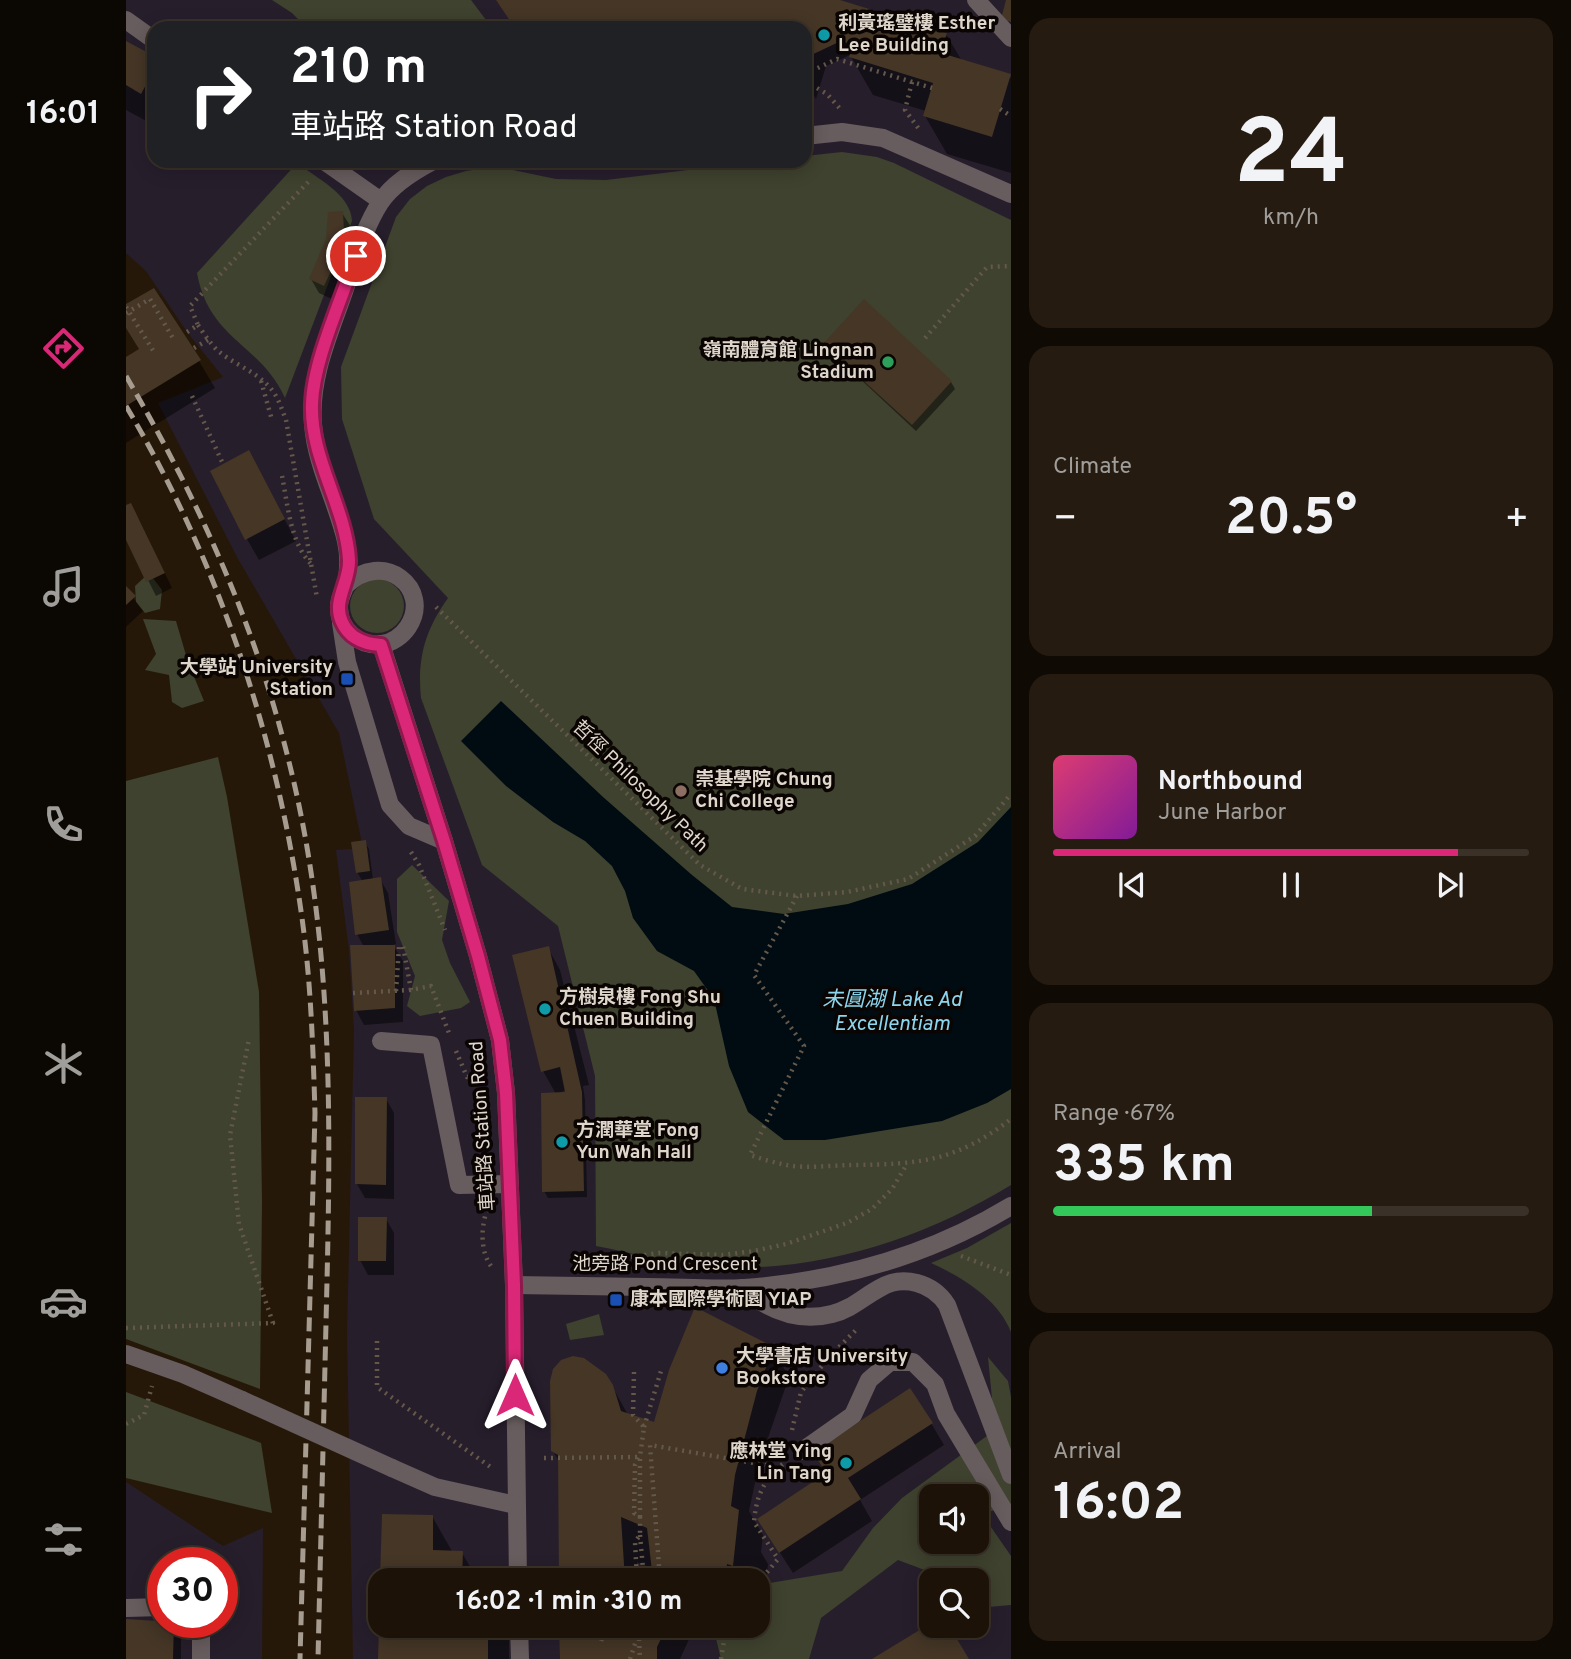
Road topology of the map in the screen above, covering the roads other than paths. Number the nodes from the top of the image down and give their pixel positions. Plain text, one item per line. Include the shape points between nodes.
1 (976, 0) edge
2 (126, 20) edge
3 (147, 35) edge
4 (1011, 38) edge
5 (812, 135) edge
6 (334, 168) edge
7 (421, 168) edge
8 (1011, 194) edge
9 (381, 201) junction
10 (345, 586) junction
11 (341, 622) junction
12 (381, 645) junction
13 (444, 841) junction
14 (381, 1041) dead end
15 (510, 1184) junction
16 (1011, 1206) edge
17 (514, 1285) junction
18 (742, 1288) junction
19 (126, 1354) edge
20 (802, 1451) road end
21 (1011, 1475) edge
22 (516, 1505) junction
23 (1011, 1522) edge
24 (518, 1568) edge
25 (147, 1607) edge
26 (126, 1608) edge
27 (201, 1638) edge
28 (519, 1638) edge
29 (201, 1659) edge
30 (520, 1659) edge

1 - 4 street
2 - 3 street
5 - 8 street via 842,132 883,138
6 - 9 street
7 - 9 street
9 - 10 street via 365,233 316,373 312,406 318,452 346,541
10 - 11 street via 338,609
10 - 12 street via 374,569 397,575 406,583 413,617 401,635
11 - 12 street via 358,640
11 - 13 street via 347,662 390,805 409,825
12 - 13 street, 車站路 Station Road
13 - 15 street, 車站路 Station Road via 500,1040
14 - 15 street via 431,1045 459,1185
15 - 17 street, 車站路 Station Road
16 - 18 street, 池旁路 Pond Crescent via 960,1234 890,1261 817,1279
17 - 18 street, 池旁路 Pond Crescent
17 - 22 street, 車站路 Station Road
18 - 21 street via 767,1307 810,1317 852,1307 896,1282 929,1287 947,1305
19 - 22 street, bridge via 183,1374 435,1487
20 - 23 street via 853,1415 869,1380 890,1362 913,1362 935,1384 946,1414
22 - 24 street, 車站路 Station Road
25 - 26 street
27 - 29 street
28 - 30 street

